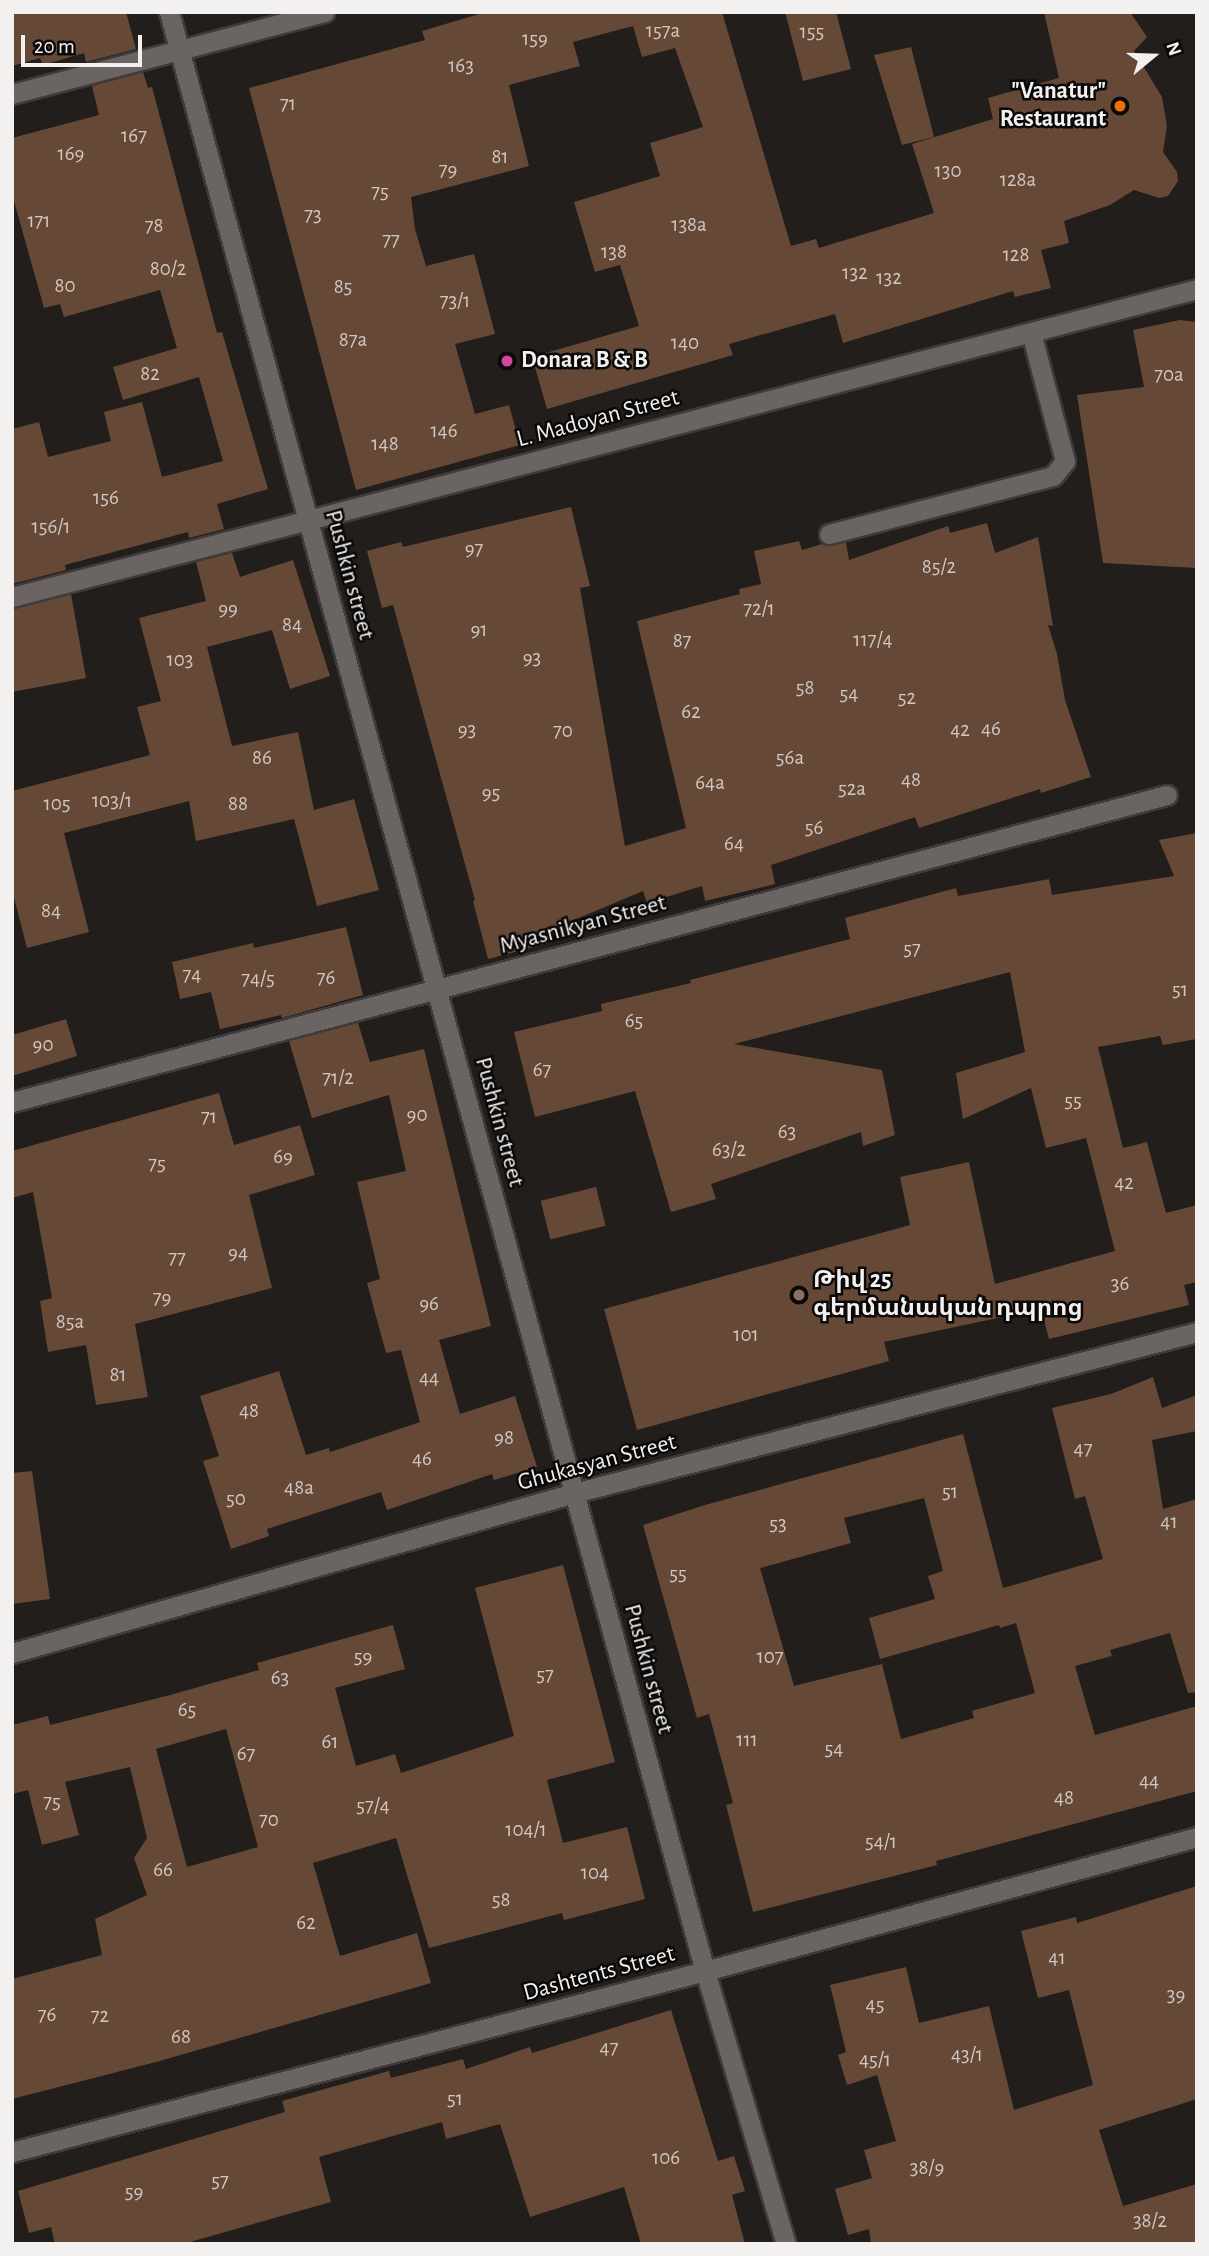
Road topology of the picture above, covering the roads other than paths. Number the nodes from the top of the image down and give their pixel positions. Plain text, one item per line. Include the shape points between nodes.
1 (169, 12) edge
2 (324, 12) edge
3 (180, 50) junction
4 (12, 94) edge
5 (1197, 289) edge
6 (1031, 332) junction
7 (308, 520) junction
8 (829, 534) dead end
9 (12, 597) edge
10 (1167, 795) dead end
11 (437, 989) junction
12 (12, 1102) edge
13 (1197, 1332) edge
14 (574, 1493) junction
15 (12, 1653) edge
16 (1197, 1838) edge
17 (705, 1972) junction
18 (12, 2152) edge
19 (786, 2244) edge

1 - 3 street, Pushkin street
2 - 3 street
3 - 4 street
3 - 7 street, Pushkin street
5 - 6 street, L. Madoyan Street
6 - 7 street, L. Madoyan Street
6 - 8 street via 1065,461 1053,476
7 - 9 street, L. Madoyan Street
7 - 11 street, Pushkin street
10 - 11 street, Myasnikyan Street
11 - 12 street, Myasnikyan Street
11 - 14 street, Pushkin street
13 - 14 street, Ghukasyan Street
14 - 15 street, Ghukasyan Street
14 - 17 street, Pushkin street
16 - 17 street, Dashtents Street
17 - 18 street, Dashtents Street
17 - 19 street, Pushkin street

